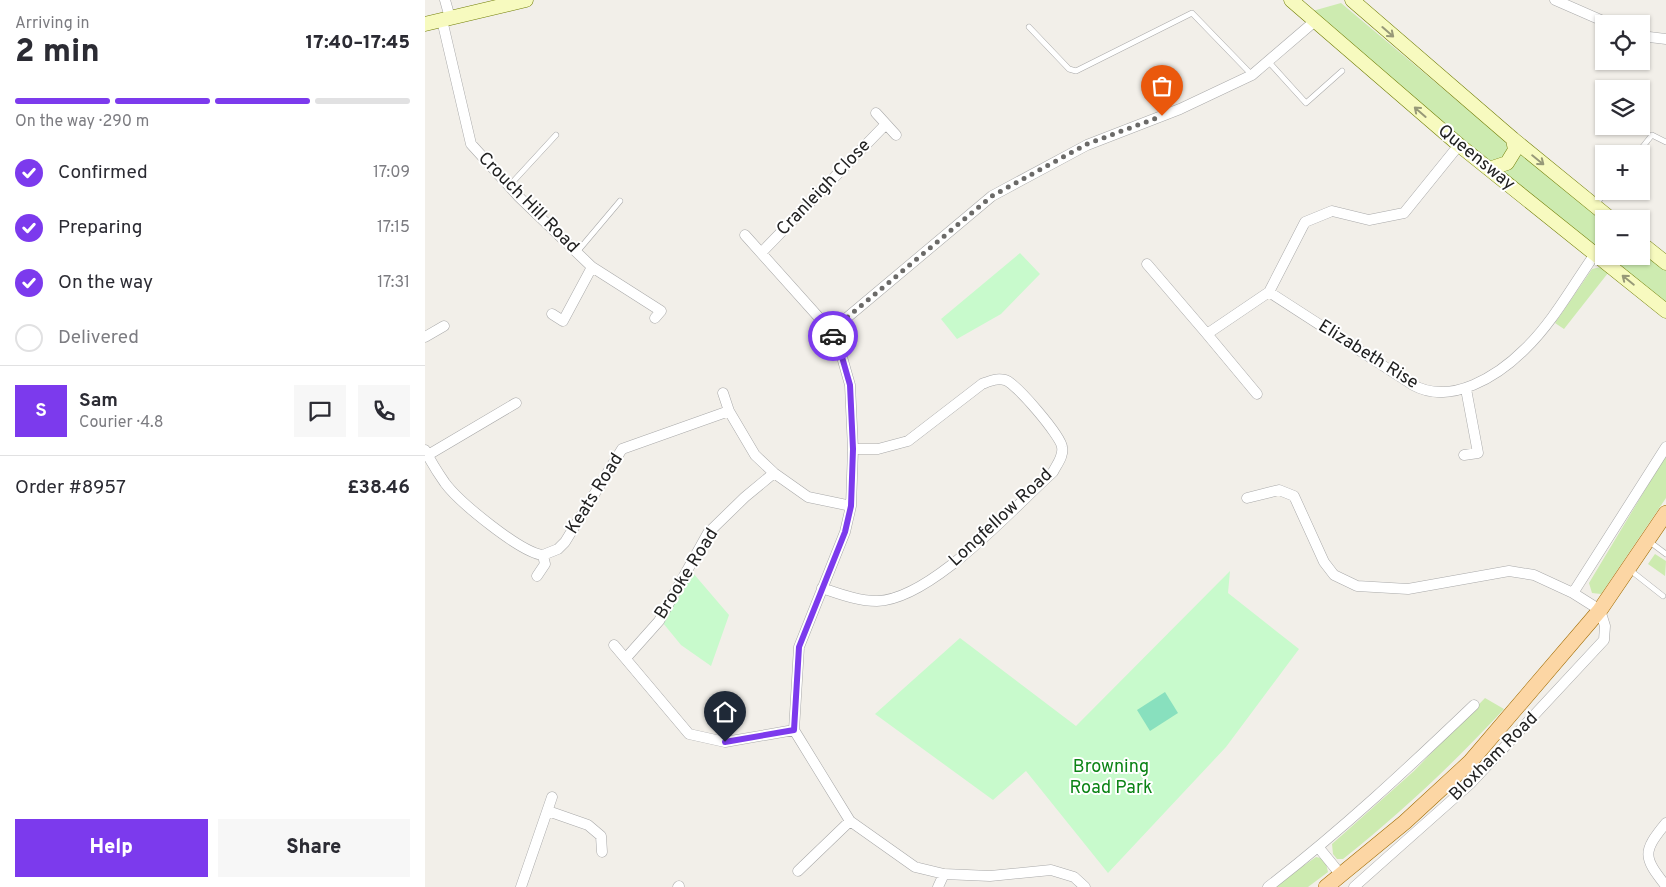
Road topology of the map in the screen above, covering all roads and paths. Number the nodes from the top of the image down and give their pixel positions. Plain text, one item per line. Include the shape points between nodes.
1 (445, 0) edge
2 (526, 0) edge
3 (1291, 0) edge
4 (1352, 0) edge
5 (1555, 0) edge
6 (1595, 17) edge
7 (446, 19) junction
8 (1315, 21) junction
9 (425, 24) edge
10 (1029, 27) dead end
11 (1650, 37) edge
12 (1666, 39) edge
13 (1268, 62) junction
14 (1342, 71) dead end
15 (1252, 75) junction
16 (876, 113) dead end
17 (886, 124) junction
18 (556, 135) dead end
19 (895, 135) dead end
20 (1513, 139) junction
21 (1666, 142) edge
22 (1459, 145) junction
23 (1644, 145) edge
24 (1489, 169) junction
25 (508, 186) junction
26 (1600, 200) edge
27 (620, 201) dead end
28 (1595, 206) junction
29 (1600, 210) edge
30 (745, 234) dead end
31 (1650, 250) edge
32 (577, 252) junction
33 (762, 252) junction
34 (1595, 254) joint
35 (1666, 263) edge
36 (1147, 264) dead end
37 (1609, 265) edge
38 (592, 267) junction
39 (1269, 292) junction
40 (1666, 311) edge
41 (552, 314) dead end
42 (655, 318) dead end
43 (444, 326) dead end
44 (831, 331) junction
45 (1207, 334) junction
46 (425, 337) edge
47 (1466, 388) junction
48 (723, 393) dead end
49 (1257, 394) dead end
50 (516, 403) dead end
51 (729, 411) junction
52 (1666, 447) edge
53 (853, 449) junction
54 (426, 453) edge
55 (1464, 455) dead end
56 (774, 473) junction
57 (1247, 498) dead end
58 (851, 506) junction
59 (1666, 512) edge
60 (1647, 540) junction
61 (1666, 554) edge
62 (543, 555) junction
63 (1628, 569) junction
64 (537, 576) dead end
65 (822, 588) junction
66 (1573, 593) junction
67 (1663, 596) dead end
68 (1600, 610) junction
69 (613, 645) dead end
70 (626, 658) junction
71 (1475, 705) dead end
72 (794, 730) junction
73 (552, 797) dead end
74 (547, 811) junction
75 (850, 821) junction
76 (1666, 823) edge
77 (1319, 848) junction
78 (602, 852) dead end
79 (798, 871) dead end
80 (944, 874) junction
81 (1341, 876) junction
82 (1666, 886) edge
83 (521, 887) edge
84 (938, 887) edge
85 (1085, 887) edge
86 (1268, 887) edge
87 (1326, 887) edge
88 (1353, 887) edge

1 - 7 street, Crouch Hill Road
2 - 7 street
3 - 8 street, Queensway
4 -> 20 street
5 - 6 street
7 - 9 street
7 - 25 street, Crouch Hill Road via 471,144
8 - 13 street
22 -> 8 street, Queensway
10 - 15 lane via 1069,69 1076,71 1192,13
11 - 12 street
13 - 14 lane via 1306,102
13 - 15 street
15 - 44 street via 1180,109 1087,144 992,196
16 - 17 street, Cranleigh Close
17 - 19 street, Cranleigh Close
17 - 33 street, Cranleigh Close
18 - 25 lane
20 - 24 street via 1515,150 1507,163
20 -> 28 street
21 - 23 lane via 1652,135
22 - 24 street, Queensway
22 - 39 street via 1404,213 1369,220 1332,211 1305,222
24 - 34 street, Queensway
25 - 32 street, Crouch Hill Road
26 - 28 lane
27 - 32 lane
28 - 29 street
30 - 33 street
31 - 35 street
32 - 38 street, Crouch Hill Road
33 - 44 street
34 - 47 street, Elizabeth Rise via 1525,350
36 - 45 street
40 -> 37 street, Queensway
38 - 41 street, Crouch Hill Road via 563,321
38 - 42 street, Crouch Hill Road via 661,311
39 - 45 street
39 - 47 street, Elizabeth Rise via 1422,390 1441,392
43 - 46 street
44 - 53 street via 850,385
45 - 49 street
47 - 55 street via 1478,453
48 - 51 street
50 - 54 street
51 - 56 street via 755,455
51 - 62 street, Keats Road via 622,450 565,542
52 - 66 street
53 - 58 street
53 - 65 street, Longfellow Road via 878,449 908,441 993,379 1006,380 1015,386 1063,446 1061,459 1053,472 941,575 903,596 879,601 857,600
54 - 62 street via 446,485 489,524 530,551
56 - 58 street via 808,497
56 - 70 street, Brooke Road via 708,533 659,621
57 - 66 street via 1279,490 1294,496 1324,562 1334,575 1357,586 1408,589 1509,571 1533,575
58 - 65 street via 845,532
59 - 60 main road, Bloxham Road
60 - 61 lane
60 - 63 main road, Bloxham Road
62 - 64 street via 545,564
63 - 67 lane
63 - 68 main road, Bloxham Road
65 - 72 street via 799,647
66 - 68 street
68 - 81 main road, Bloxham Road via 1470,762
68 - 88 street, Bloxham Road via 1605,626 1604,640 1586,661 1470,784
69 - 70 street
70 - 72 street via 689,734 725,742
71 - 77 street
72 - 75 street
73 - 74 street
74 - 78 street via 589,825 601,836
74 - 83 street
75 - 79 street
75 - 80 street via 915,867
76 - 82 street via 1652,840 1647,854 1650,866
77 - 81 street
77 - 86 street
80 - 84 street
80 - 85 street via 990,876 1051,870 1074,877
81 - 87 main road, Bloxham Road

